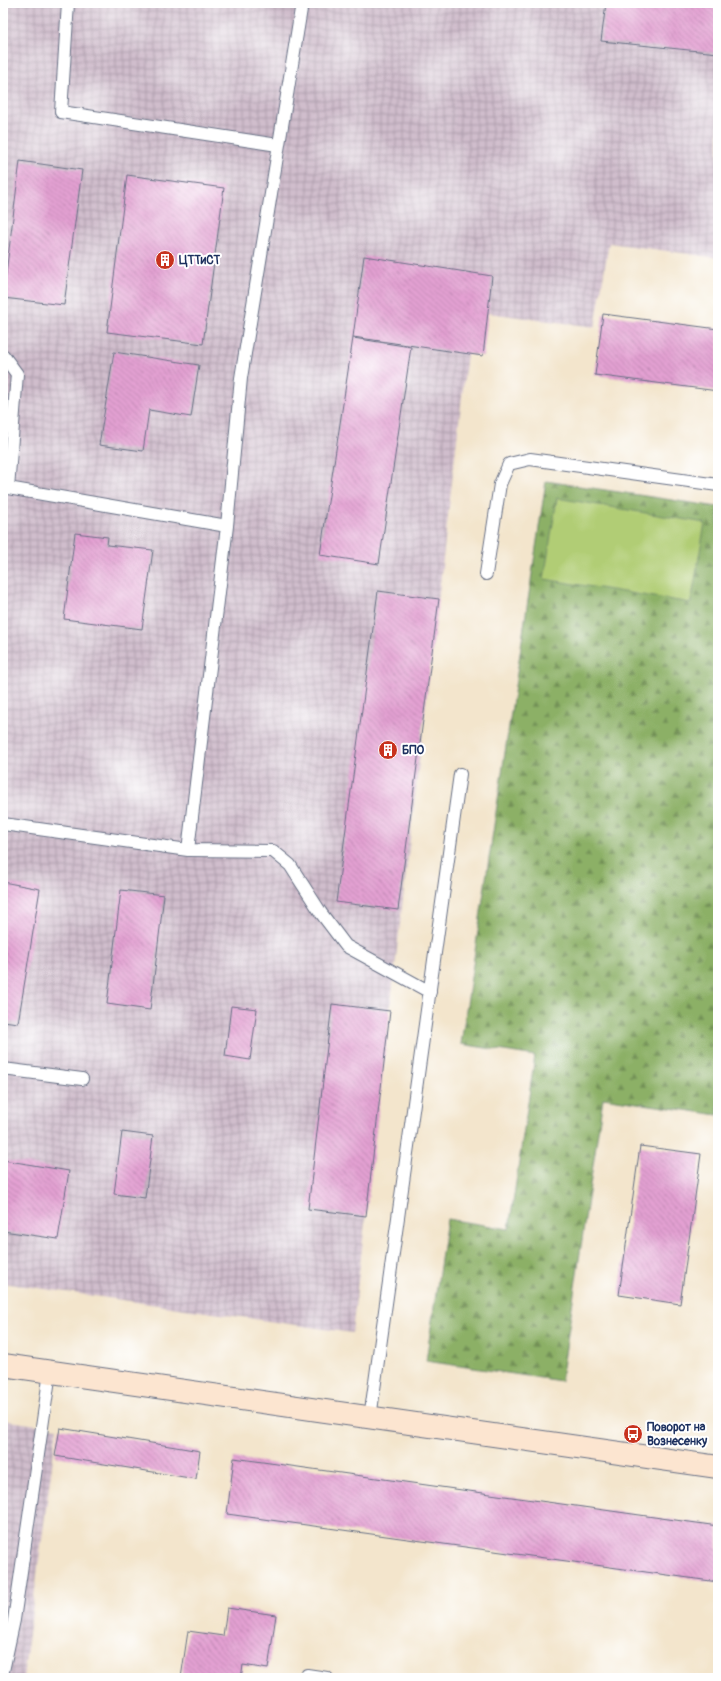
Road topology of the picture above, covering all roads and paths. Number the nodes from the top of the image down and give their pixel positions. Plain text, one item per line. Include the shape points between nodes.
1 (68, 3) edge
2 (302, 3) edge
3 (278, 144) junction
4 (3, 355) edge
5 (718, 485) edge
6 (228, 526) junction
7 (486, 574) dead end
8 (460, 774) dead end
9 (3, 824) edge
10 (188, 850) junction
11 (430, 992) junction
12 (3, 1069) edge
13 (82, 1079) dead end
14 (3, 1365) edge
15 (50, 1372) junction
16 (370, 1418) junction
17 (718, 1467) edge
18 (3, 1671) edge
19 (305, 1678) edge
20 (327, 1678) edge

1 - 3 lane via 61,112
2 - 3 lane
3 - 6 lane via 241,378
4 - 6 lane via 17,374 8,488
5 - 7 lane via 530,459 509,464 500,484
6 - 10 lane
8 - 11 lane
9 - 10 lane
10 - 11 lane via 273,851 290,865 346,946
11 - 16 lane
12 - 13 lane
14 - 15 street
15 - 16 street
15 - 18 lane via 14,1620
16 - 17 street
19 - 20 lane via 307,1675

